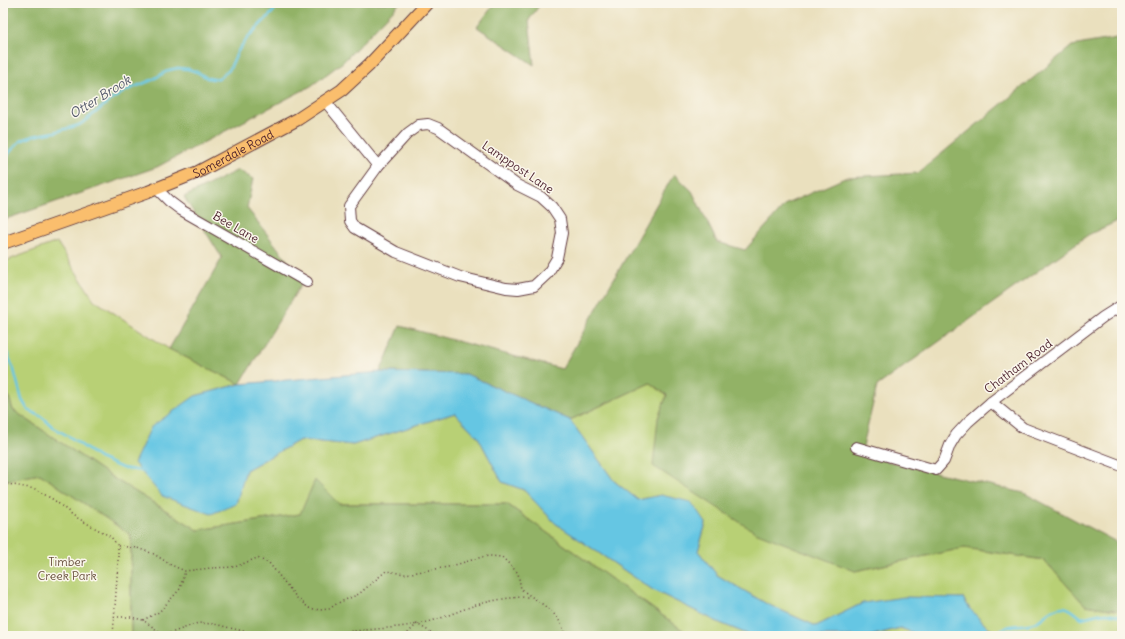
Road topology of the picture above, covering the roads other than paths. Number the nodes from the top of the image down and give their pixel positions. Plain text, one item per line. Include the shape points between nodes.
1 (427, 3) edge
2 (325, 101) junction
3 (378, 166) junction
4 (156, 189) junction
5 (3, 243) edge
6 (307, 282) dead end
7 (1122, 305) edge
8 (991, 402) junction
9 (856, 447) dead end
10 (1122, 466) edge

1 - 2 main road, Somerdale Road via 369,65 342,90
2 - 3 street
2 - 4 main road, Somerdale Road via 298,119 204,169
3 - 3 street, Lamppost Lane via 408,133 419,125 428,124 438,128 496,171 541,197 552,207 560,219 562,234 557,258 548,273 534,286 512,289 460,277 396,252 355,228 350,221 349,206
4 - 5 main road, Somerdale Road
4 - 6 street, Bee Lane via 181,210
7 - 8 street, Chatham Road
8 - 9 street, Chatham Road via 956,435 936,470
8 - 10 street via 1023,428

